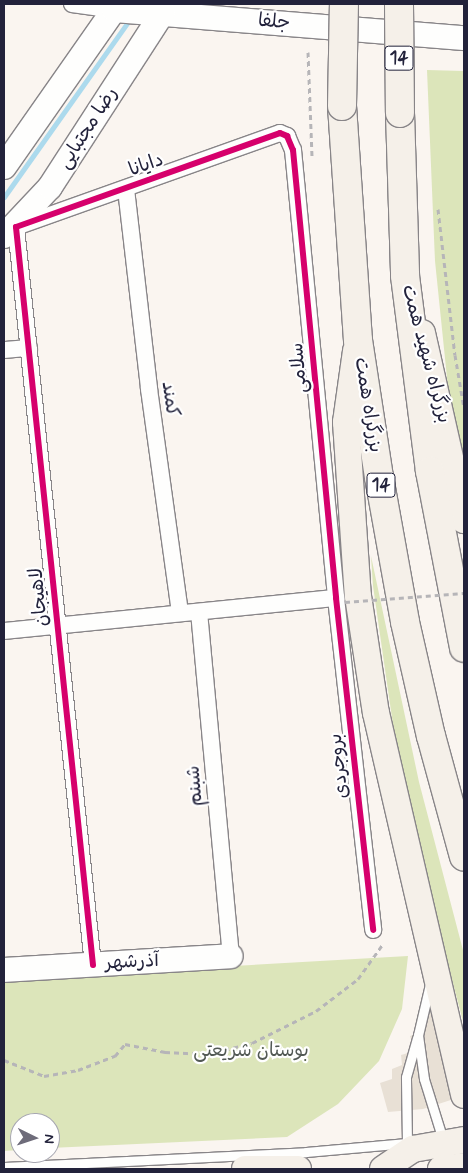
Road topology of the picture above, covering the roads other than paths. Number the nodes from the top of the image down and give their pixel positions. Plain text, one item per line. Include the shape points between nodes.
1 (72, 4) edge
2 (344, 4) edge
3 (398, 4) edge
4 (116, 7) edge
5 (166, 8) edge
6 (459, 40) edge
7 (287, 136) joint
8 (4, 167) edge
9 (126, 189) junction
10 (10, 232) edge
11 (405, 276) junction
12 (358, 340) junction
13 (28, 348) junction
14 (4, 350) edge
15 (464, 520) edge
16 (341, 598) junction
17 (199, 612) junction
18 (180, 613) junction
19 (58, 626) junction
20 (4, 631) edge
21 (464, 648) edge
22 (464, 857) edge
23 (379, 935) road end
24 (231, 956) joint
25 (93, 965) junction
26 (434, 966) junction
27 (4, 970) edge
28 (418, 1035) junction
29 (464, 1095) edge
30 (457, 1140) edge
31 (407, 1143) junction
32 (4, 1167) edge
33 (245, 1169) edge
34 (286, 1169) edge
35 (383, 1169) edge

1 - 4 street, جلفا
2 - 12 highway, بزرگراه همت / 14, bridge via 342,106
3 - 11 highway, 14, bridge
4 - 5 main road, جلفا
4 - 8 main road
5 - 6 main road, جلفا
5 - 10 main road, رضا مجتبایی via 50,187
7 - 9 street, دایانا via 272,135
7 - 16 street, سلامی via 294,150
9 - 10 street, دایانا
9 - 18 street, کمند
10 - 13 street, لاهیجان
11 - 15 main road, بزرگراه شهید همت via 419,319
11 - 21 highway, 14 via 430,472
12 - 22 highway, بزرگراه همت / 14 via 405,622 431,736
12 - 26 main road via 346,422 358,596 376,713
13 - 14 street
13 - 19 street, لاهیجان
16 - 17 street
16 - 23 street, بروجردی
17 - 18 street
17 - 24 street, شبنم
18 - 19 street
19 - 20 street
19 - 25 street, لاهیجان
24 - 25 main road, آذرشهر
25 - 27 main road, آذرشهر
26 - 28 lane
26 - 29 main road
28 - 30 lane via 424,1079
28 - 31 lane via 406,1077
30 - 31 lane
30 - 35 main road via 412,1149
31 - 32 lane via 306,1152
33 - 34 main road

